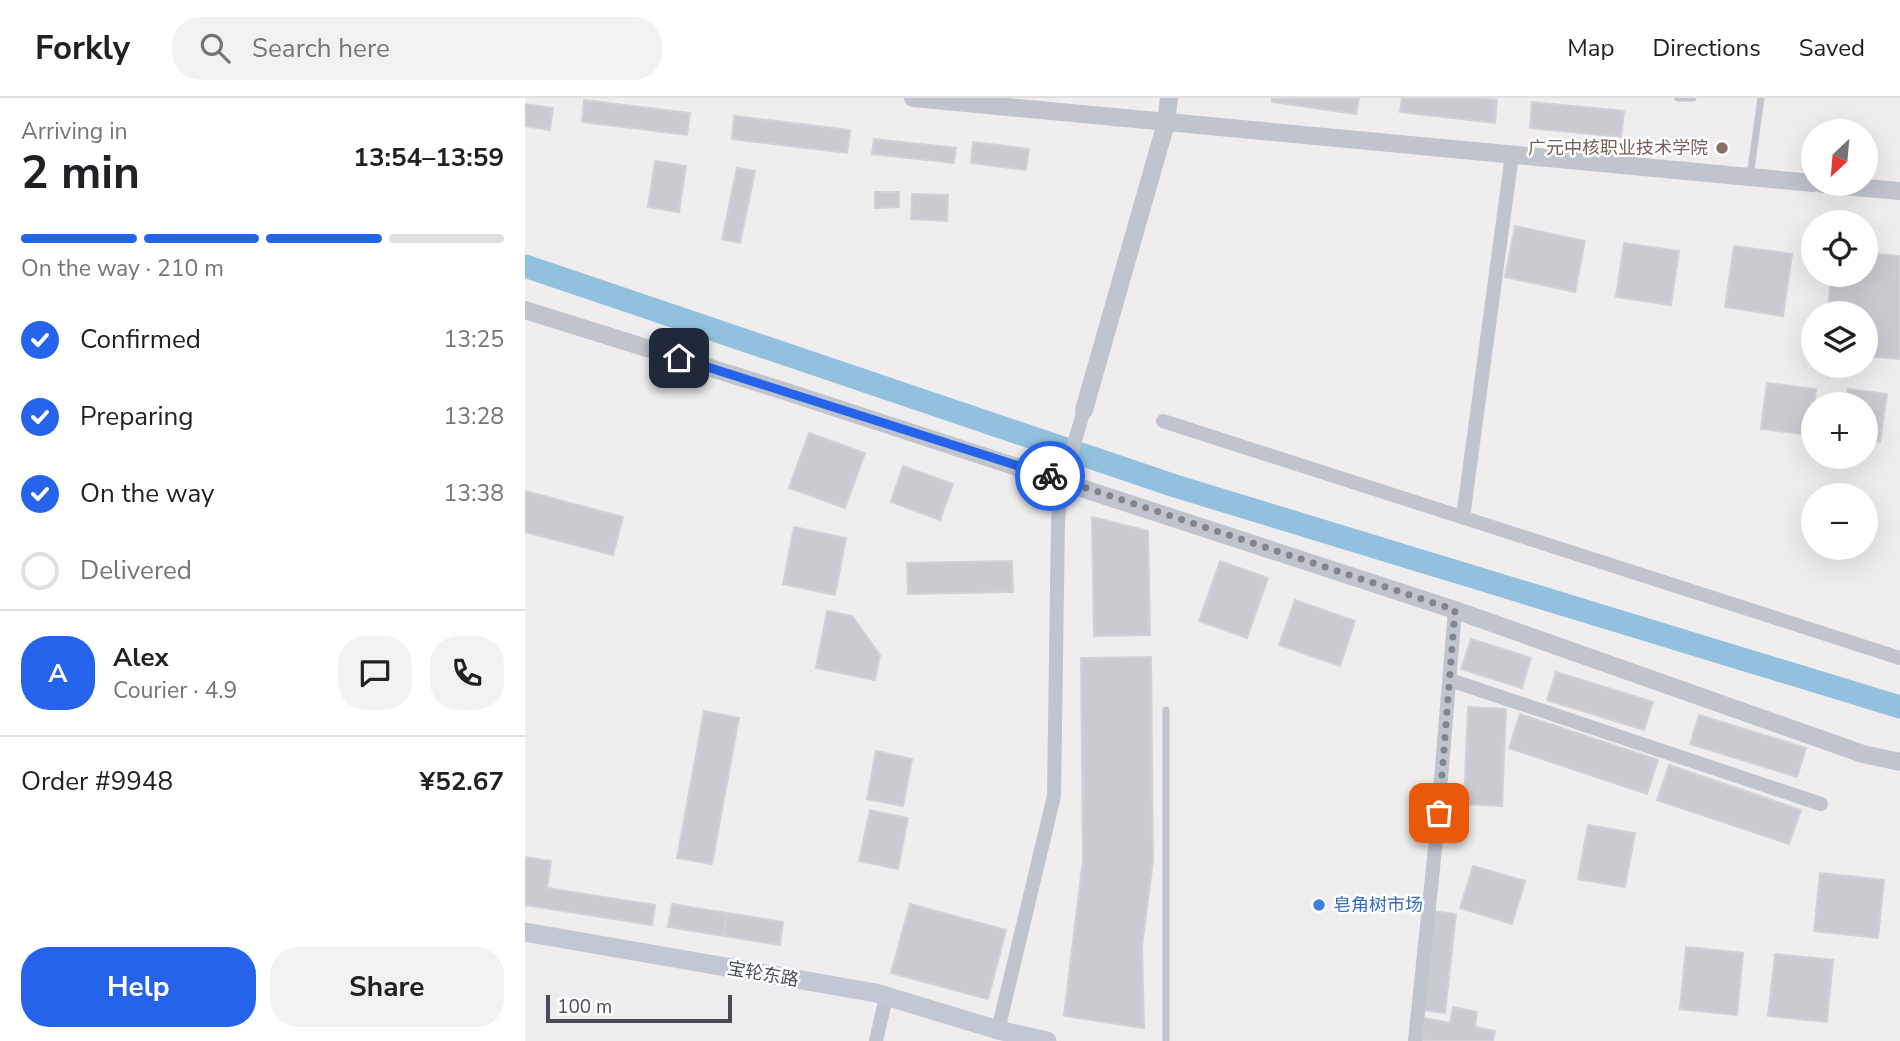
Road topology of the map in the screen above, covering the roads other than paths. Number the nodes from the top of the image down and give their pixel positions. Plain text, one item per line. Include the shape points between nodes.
1 (913, 98) edge
2 (1170, 98) edge
3 (1678, 98) edge
4 (1693, 98) edge
5 (1761, 98) edge
6 (1166, 123) junction
7 (1512, 155) junction
8 (1749, 177) junction
9 (1801, 182) edge
10 (1878, 189) edge
11 (1900, 191) edge
12 (525, 310) edge
13 (1084, 410) joint
14 (1163, 421) dead end
15 (1065, 473) junction
16 (1463, 517) junction
17 (1455, 610) junction
18 (1900, 658) edge
19 (1450, 680) junction
20 (1166, 710) dead end
21 (1900, 762) edge
22 (1821, 804) dead end
23 (525, 932) edge
24 (886, 997) junction
25 (998, 1031) junction
26 (876, 1041) edge
27 (1047, 1041) edge
28 (1166, 1041) edge
29 (1415, 1041) edge

1 - 6 street
2 - 6 street
3 - 4 lane
5 - 8 lane
6 - 7 street
6 - 13 street
7 - 8 street
7 - 16 street
8 - 9 street
10 - 11 street
12 - 15 street
13 - 15 street
14 - 16 street
15 - 17 street
15 - 25 street via 1058,520 1054,796
16 - 18 street
17 - 19 street
17 - 21 street via 1863,754
19 - 22 street
19 - 29 street
20 - 28 lane
23 - 24 main road, 宝轮东路
24 - 25 main road, 宝轮东路
24 - 26 street
25 - 27 main road, 宝轮东路

